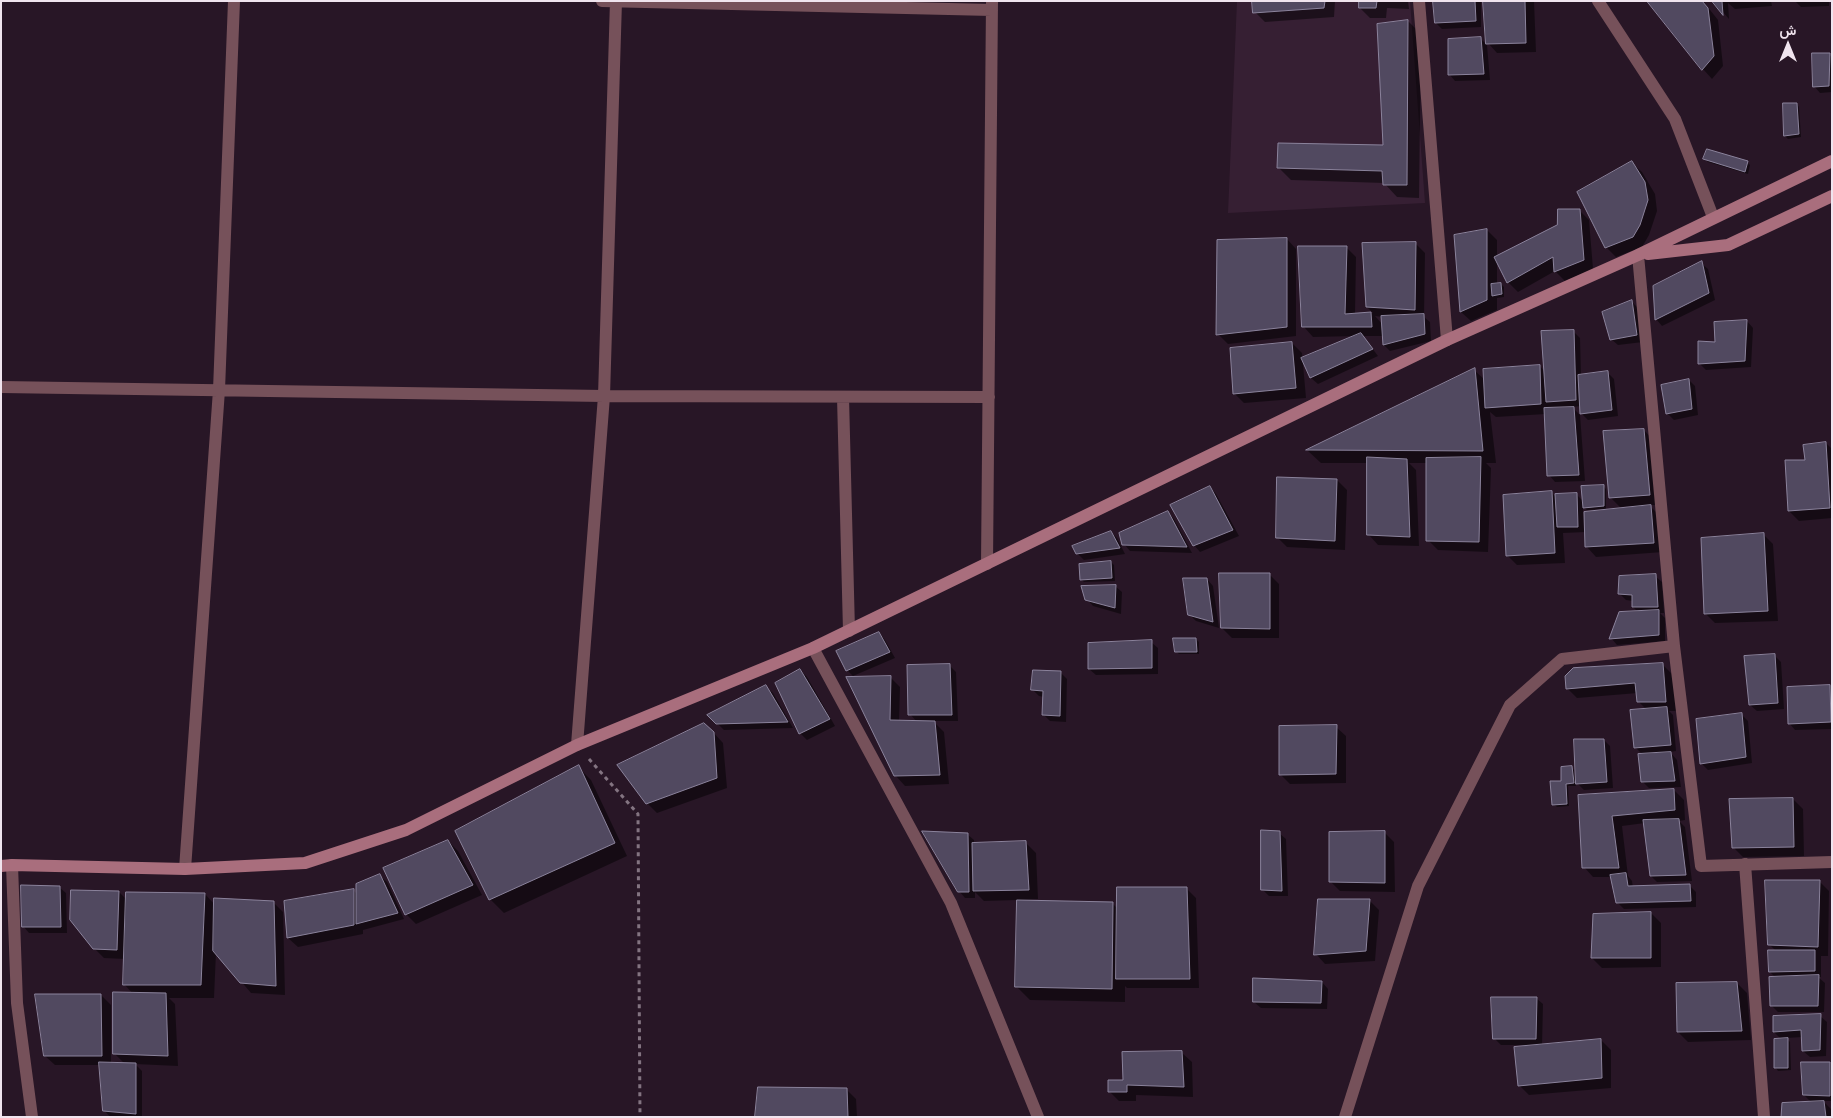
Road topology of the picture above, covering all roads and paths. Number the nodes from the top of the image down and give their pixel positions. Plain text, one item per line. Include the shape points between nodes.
1 (234, 1) edge
2 (602, 1) edge
3 (1419, 1) edge
4 (1598, 1) edge
5 (616, 2) edge
6 (992, 6) edge
7 (1832, 161) edge
8 (1832, 196) edge
9 (1713, 217) junction
10 (1638, 255) junction
11 (1447, 340) junction
12 (1, 387) edge
13 (220, 390) junction
14 (604, 396) junction
15 (843, 397) junction
16 (988, 397) junction
17 (987, 564) junction
18 (849, 630) junction
19 (1674, 646) junction
20 (813, 648) junction
21 (577, 745) junction
22 (1832, 862) edge
23 (1745, 864) junction
24 (7, 866) edge
25 (184, 869) junction
26 (32, 1117) edge
27 (640, 1117) edge
28 (1038, 1117) edge
29 (1345, 1117) edge
30 (1764, 1117) edge

1 - 13 street
2 - 5 street
3 - 11 street
4 - 9 street via 1675,119
5 - 6 street
5 - 14 street
6 - 16 street
7 - 9 street
8 - 10 street via 1728,245
9 - 10 street
10 - 11 street
10 - 19 street
11 - 17 street
12 - 13 street
13 - 14 street
13 - 25 street
14 - 15 street
14 - 21 street
15 - 16 street
15 - 18 street
16 - 17 street
17 - 18 street
18 - 20 street
19 - 23 street via 1701,866
19 - 29 street via 1562,658 1510,705 1418,886
20 - 21 street
20 - 28 street via 951,903
21 - 25 street via 406,830 305,863
21 - 27 path via 638,814
22 - 23 street
23 - 30 street
24 - 25 street
24 - 26 street via 17,1003

